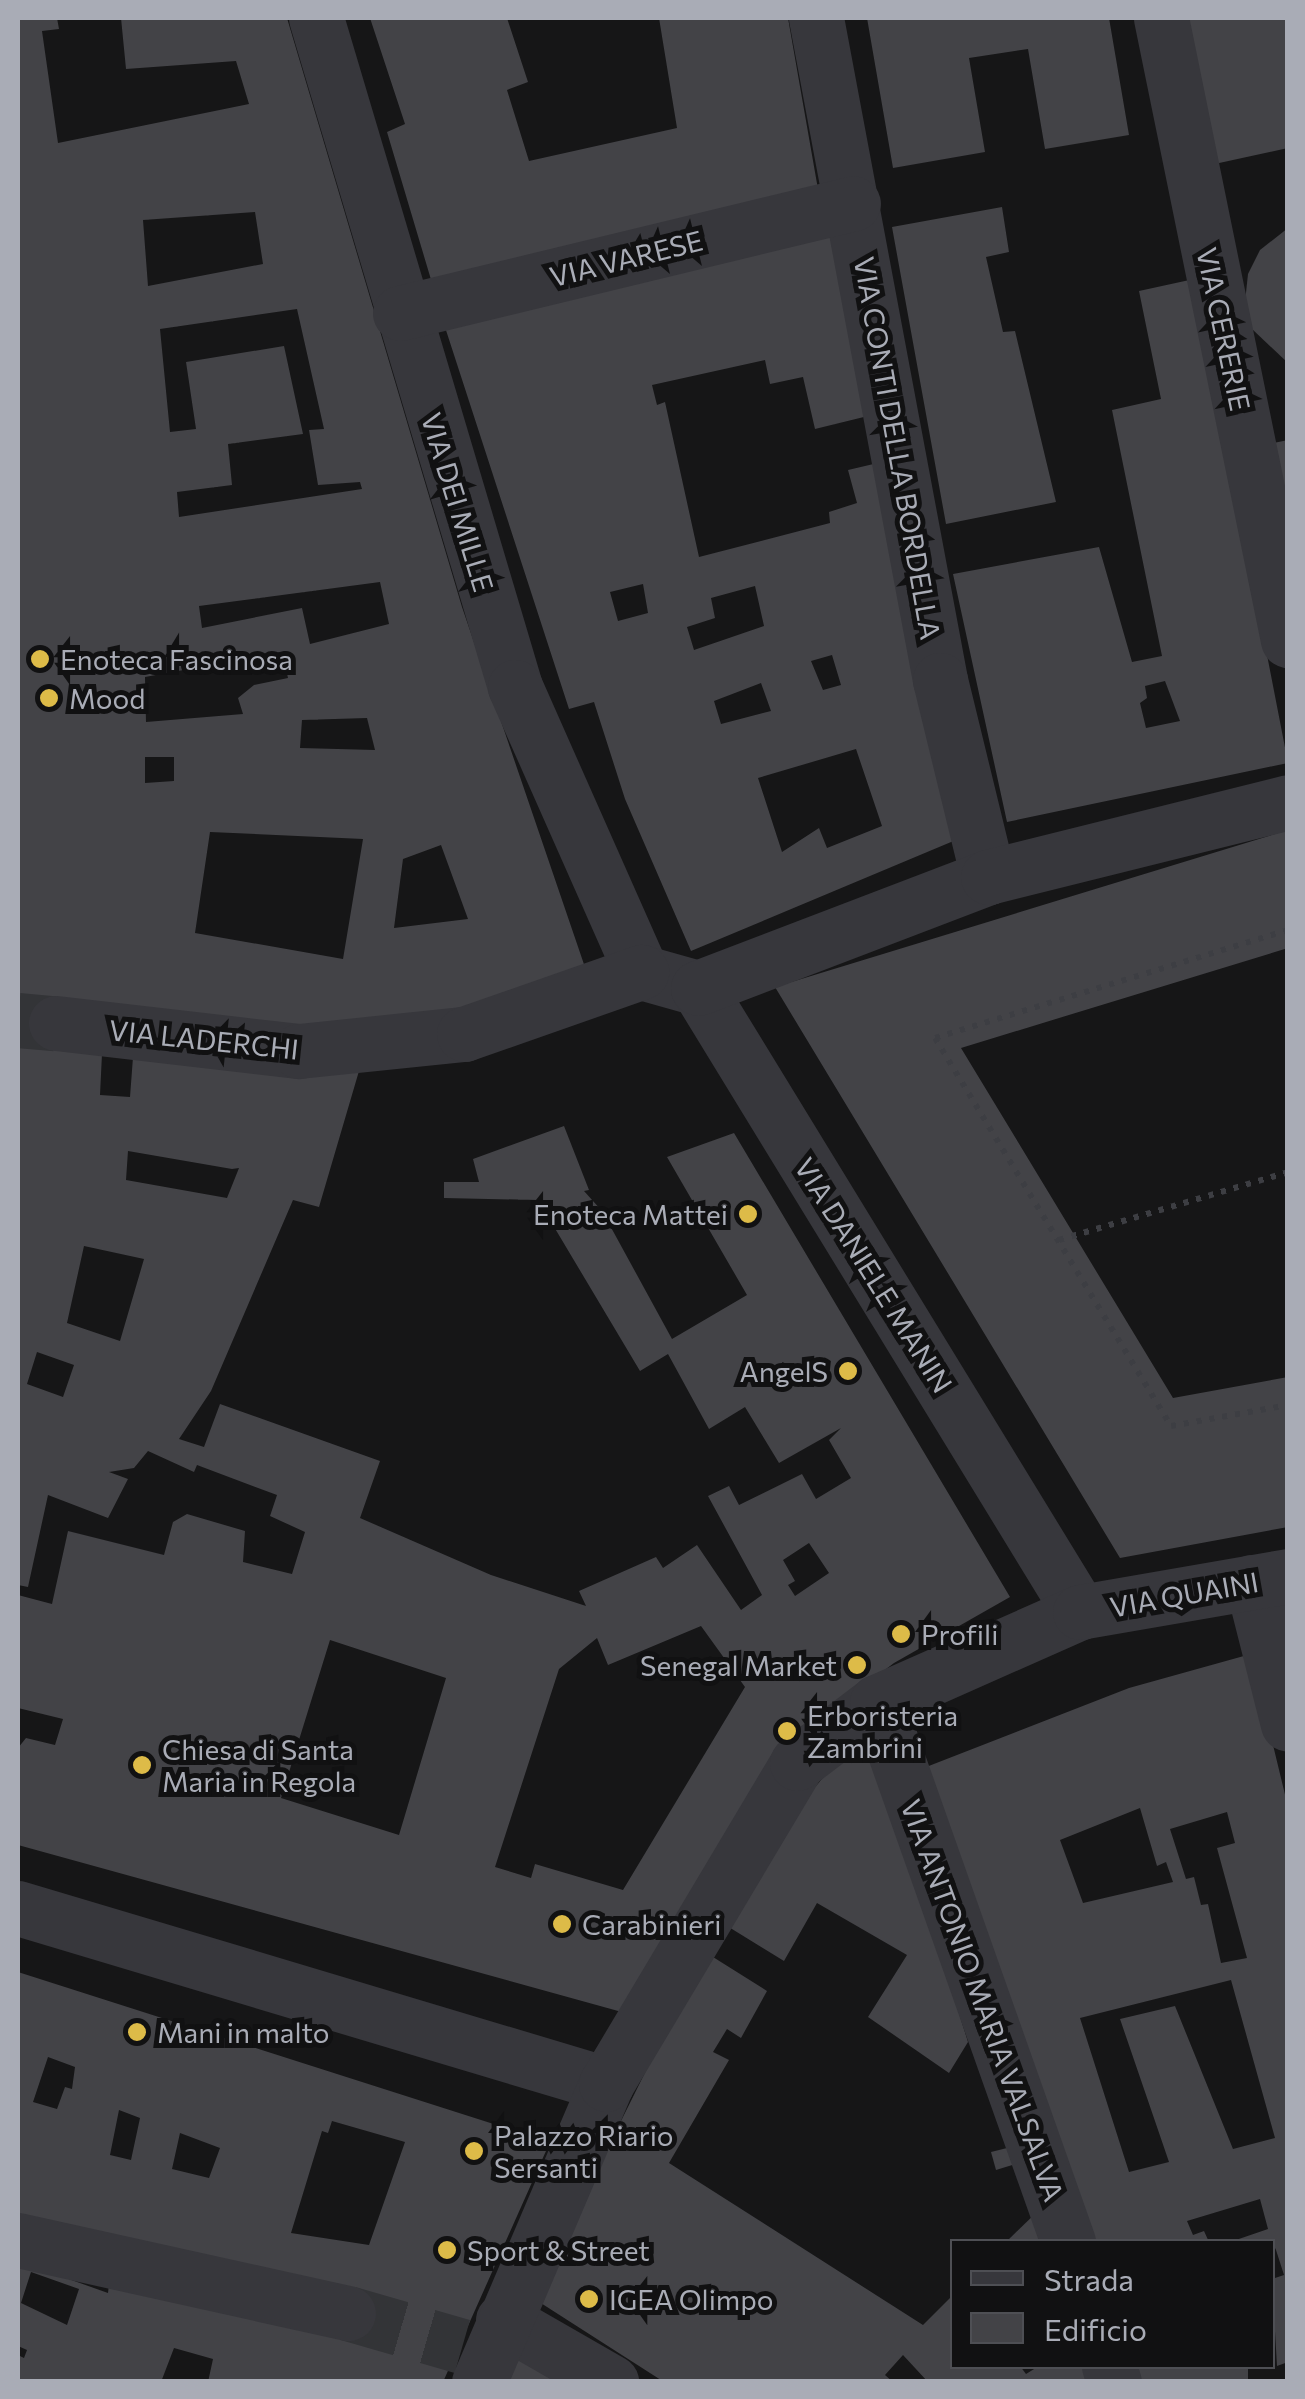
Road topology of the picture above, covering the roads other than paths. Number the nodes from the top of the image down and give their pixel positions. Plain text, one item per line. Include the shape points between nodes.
1 (316, 18) edge
2 (816, 18) edge
3 (1161, 18) edge
4 (852, 203) junction
5 (400, 313) junction
6 (1288, 640) edge
7 (1288, 802) edge
8 (988, 877) junction
9 (641, 972) junction
10 (698, 988) junction
11 (56, 1023) tunnel mouth
12 (1270, 1579) edge
13 (1080, 1612) junction
14 (877, 1702) junction
15 (1288, 1724) edge
16 (18, 1908) edge
17 (606, 2084) junction
18 (1067, 2239) edge
19 (18, 2240) edge
20 (348, 2313) tunnel mouth
21 (483, 2350) edge
22 (612, 2382) edge

1 - 5 street, VIA DEI MILLE via 373,196
2 - 4 street, VIA CONTI DELLA BORDELLA
3 - 6 street, VIA CERERIE
4 - 5 street, VIA VARESE
4 - 8 street, VIA CONTI DELLA BORDELLA via 940,680
5 - 9 street, VIA DEI MILLE via 515,687
7 - 8 street
8 - 10 street
9 - 10 street
9 - 11 street, VIA LADERCHI via 464,1034 299,1051
10 - 13 street, VIA DANIELE MANIN
12 - 13 street, VIA QUAINI
12 - 15 street
13 - 14 street, VIA QUAINI
14 - 17 street, VIA QUAINI via 797,1763
14 - 18 street, VIA ANTONIO MARIA VALSALVA
16 - 17 street
17 - 21 street, VIA QUAINI
19 - 20 street
21 - 22 street

